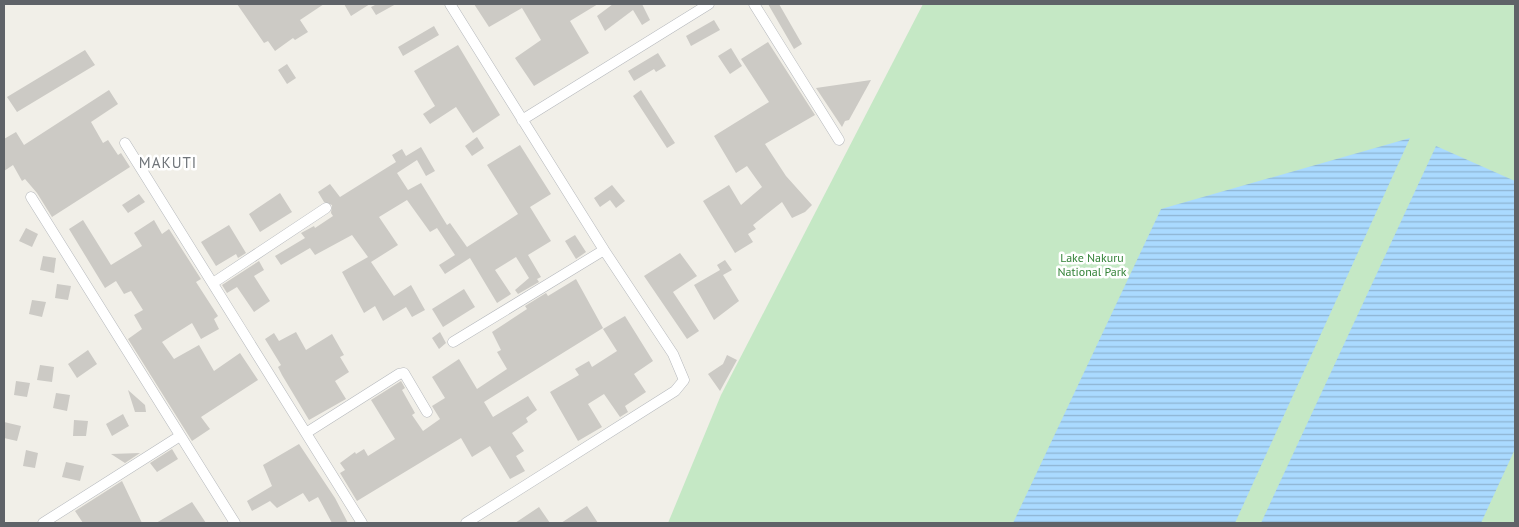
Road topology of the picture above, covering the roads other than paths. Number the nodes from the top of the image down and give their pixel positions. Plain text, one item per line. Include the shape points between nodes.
1 (450, 4) edge
2 (709, 4) edge
3 (754, 4) edge
4 (522, 120) junction
5 (839, 140) dead end
6 (125, 143) dead end
7 (31, 197) dead end
8 (326, 208) dead end
9 (604, 250) junction
10 (213, 283) junction
11 (453, 342) dead end
12 (427, 412) dead end
13 (306, 433) junction
14 (180, 436) junction
15 (43, 523) edge
16 (235, 523) edge
17 (362, 523) edge
18 (466, 523) edge

1 - 4 street
2 - 4 street
3 - 5 street
4 - 9 street
6 - 10 street
7 - 14 street
8 - 10 street
9 - 11 street
9 - 18 street via 673,354 684,380 675,391
10 - 13 street
12 - 13 street via 404,373
13 - 17 street
14 - 15 street
14 - 16 street

